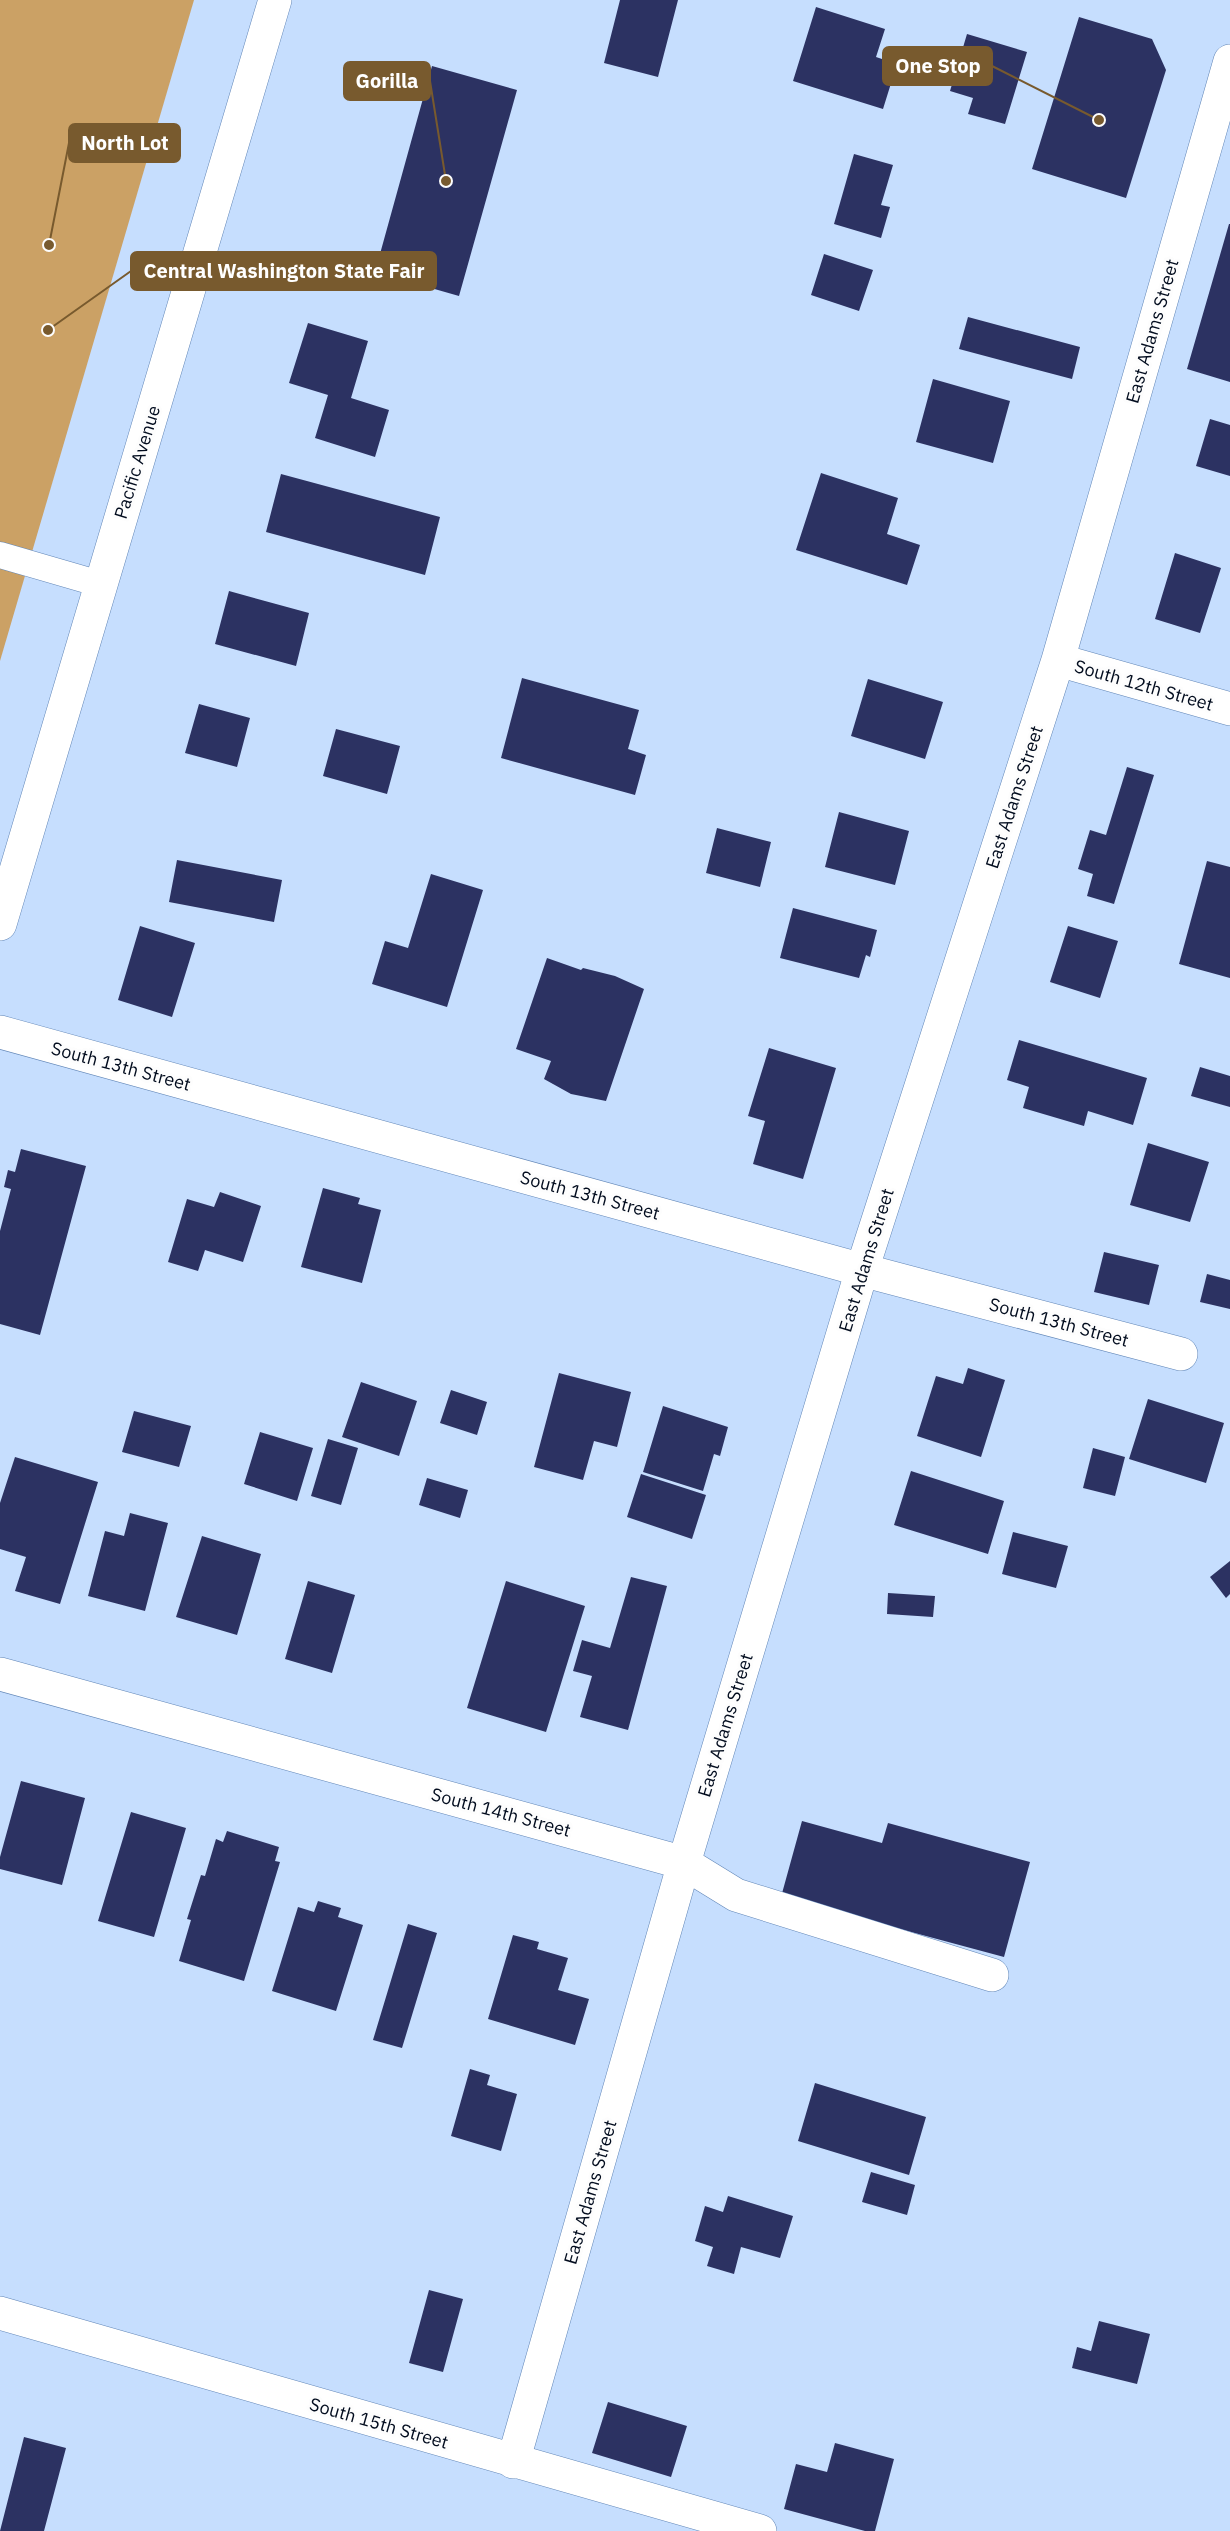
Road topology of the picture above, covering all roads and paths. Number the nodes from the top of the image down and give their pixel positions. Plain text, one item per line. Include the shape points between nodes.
1 (275, 0) edge
2 (1230, 61) edge
3 (0, 555) edge
4 (100, 584) junction
5 (1058, 660) junction
6 (1230, 709) edge
7 (0, 924) edge
8 (0, 1032) edge
9 (862, 1270) junction
10 (1181, 1354) dead end
11 (0, 1674) edge
12 (684, 1863) junction
13 (992, 1975) dead end
14 (0, 2313) edge
15 (513, 2462) junction
16 (760, 2531) edge

1 - 4 street, Pacific Avenue
2 - 5 street, East Adams Street
3 - 4 lane
4 - 7 street, Pacific Avenue
5 - 6 street, South 12th Street
5 - 9 street, East Adams Street
8 - 9 street, South 13th Street
9 - 10 street, South 13th Street
9 - 12 street, East Adams Street
11 - 12 street, South 14th Street
12 - 13 street, South 14th Street via 736,1895
12 - 15 street, East Adams Street
14 - 15 street, South 15th Street
15 - 16 street, South 15th Street

